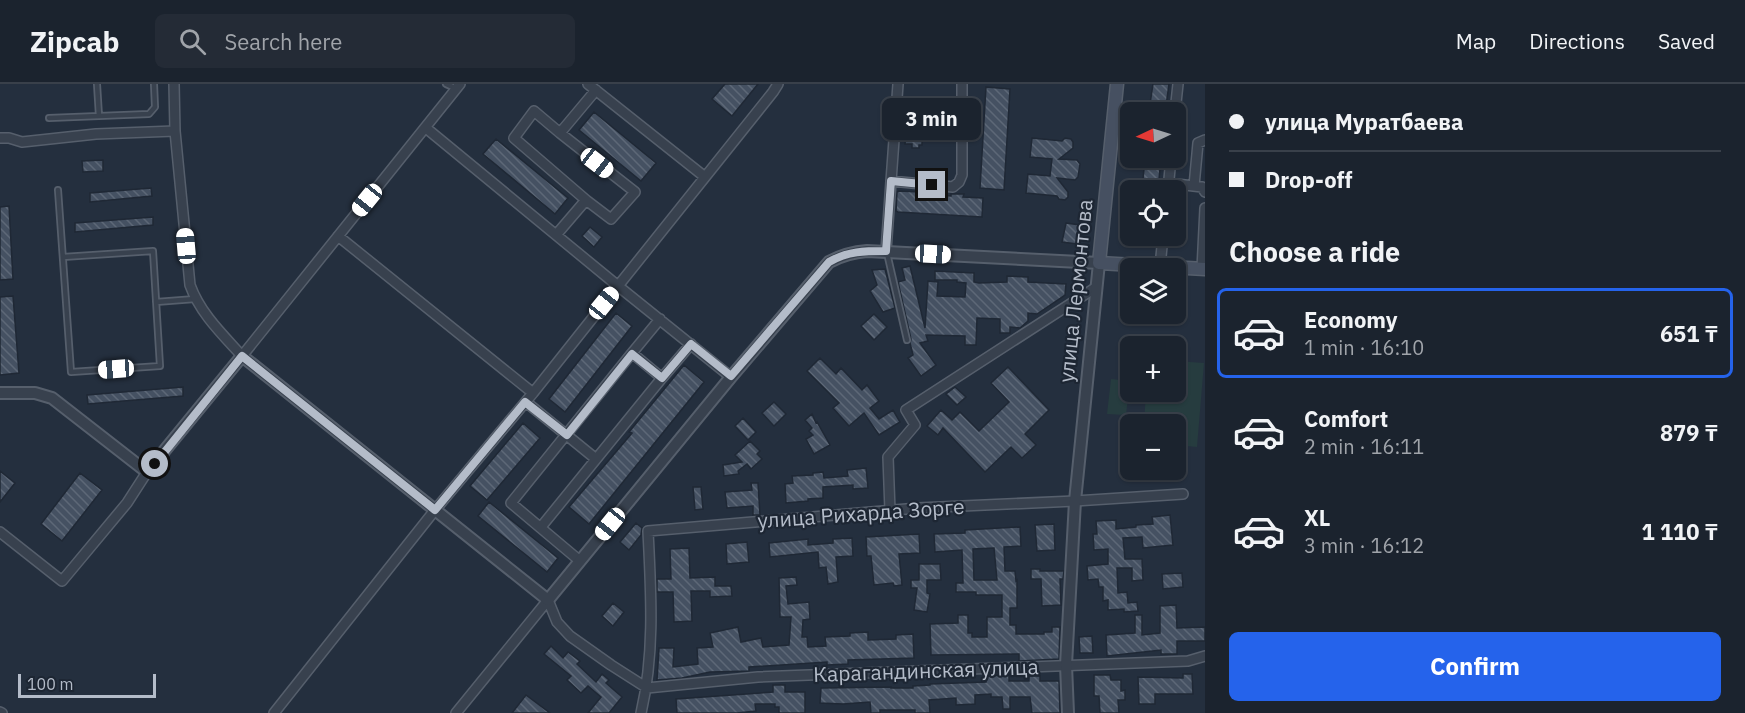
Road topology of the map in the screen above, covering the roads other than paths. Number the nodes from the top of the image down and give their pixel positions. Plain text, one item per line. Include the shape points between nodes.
1 (97, 84) edge
2 (154, 84) edge
3 (174, 84) edge
4 (446, 84) edge
5 (778, 84) edge
6 (898, 84) edge
7 (963, 84) edge
8 (1117, 84) edge
9 (1178, 84) edge
10 (458, 86) edge
11 (592, 87) edge
12 (1176, 102) edge
13 (99, 116) junction
14 (49, 118) dead end
15 (426, 128) junction
16 (175, 131) junction
17 (560, 134) junction
18 (0, 138) edge
19 (1205, 140) edge
20 (705, 177) junction
21 (891, 181) junction
22 (1186, 186) edge
23 (1194, 186) junction
24 (58, 190) dead end
25 (1205, 192) edge
26 (586, 200) junction
27 (1205, 208) edge
28 (556, 235) junction
29 (338, 236) junction
30 (886, 251) junction
31 (63, 257) junction
32 (1099, 263) junction
33 (1120, 264) edge
34 (1186, 268) edge
35 (1203, 269) edge
36 (618, 286) junction
37 (1095, 288) junction
38 (195, 299) junction
39 (156, 302) junction
40 (660, 319) junction
41 (907, 340) dead end
42 (691, 344) junction
43 (632, 354) junction
44 (242, 356) junction
45 (731, 376) junction
46 (662, 378) junction
47 (0, 393) edge
48 (532, 393) junction
49 (525, 402) junction
50 (567, 435) junction
51 (596, 459) junction
52 (147, 472) junction
53 (1183, 494) dead end
54 (1075, 501) junction
55 (435, 510) junction
56 (890, 511) junction
57 (541, 527) junction
58 (0, 532) edge
59 (580, 561) junction
60 (548, 600) junction
61 (1205, 656) edge
62 (1066, 665) junction
63 (647, 688) junction
64 (274, 713) edge
65 (456, 713) edge
66 (641, 713) edge
67 (1068, 713) edge

1 - 13 lane
2 - 13 lane via 155,106 149,114
3 - 16 street
4 - 10 lane
5 - 20 street
6 - 21 street
7 - 21 street via 959,182 953,187
8 - 32 main road, улица Лермонтова
9 - 12 street
10 - 15 street
11 - 17 street
11 - 20 street
13 - 14 lane
15 - 28 street
15 - 29 street
16 - 18 street via 22,142
16 - 38 street via 188,269
17 - 26 street via 635,192 611,219
17 - 26 street via 534,111 514,138
19 - 23 street via 1198,143
20 - 36 street
21 - 30 street
22 - 23 street
23 - 25 street
24 - 31 lane
26 - 28 street
27 - 35 street
28 - 36 street
29 - 44 street
29 - 48 street
30 - 32 street
30 - 41 lane
30 - 45 street via 854,252 829,262
31 - 39 lane via 153,251
31 - 39 lane via 70,372 160,366
32 - 33 main road
32 - 37 street, улица Лермонтова
34 - 35 main road
36 - 40 street
36 - 48 street
37 - 54 street, улица Лермонтова
37 - 56 street via 906,410 915,425 888,457
38 - 39 lane
38 - 44 street
40 - 42 street
40 - 43 street
42 - 45 street
42 - 46 street
43 - 46 street
43 - 50 street
44 - 52 street
44 - 55 street
45 - 59 street
46 - 51 street
47 - 52 street via 35,393 52,398
48 - 49 street
49 - 50 street
49 - 55 street
50 - 51 street
50 - 57 street via 512,503
51 - 57 street
52 - 58 street via 127,503 62,581
53 - 54 street, улица Рихарда Зорге
54 - 56 street, улица Рихарда Зорге
54 - 62 street, улица Лермонтова
55 - 60 street
55 - 64 street
56 - 63 street, улица Рихарда Зорге via 648,531 652,617
57 - 59 street
59 - 60 street
60 - 63 street via 557,622 570,636
60 - 65 street
61 - 62 street, Карагандинская улица via 1188,661
62 - 63 street, Карагандинская улица via 758,677
62 - 67 street, улица Лермонтова
63 - 66 street

